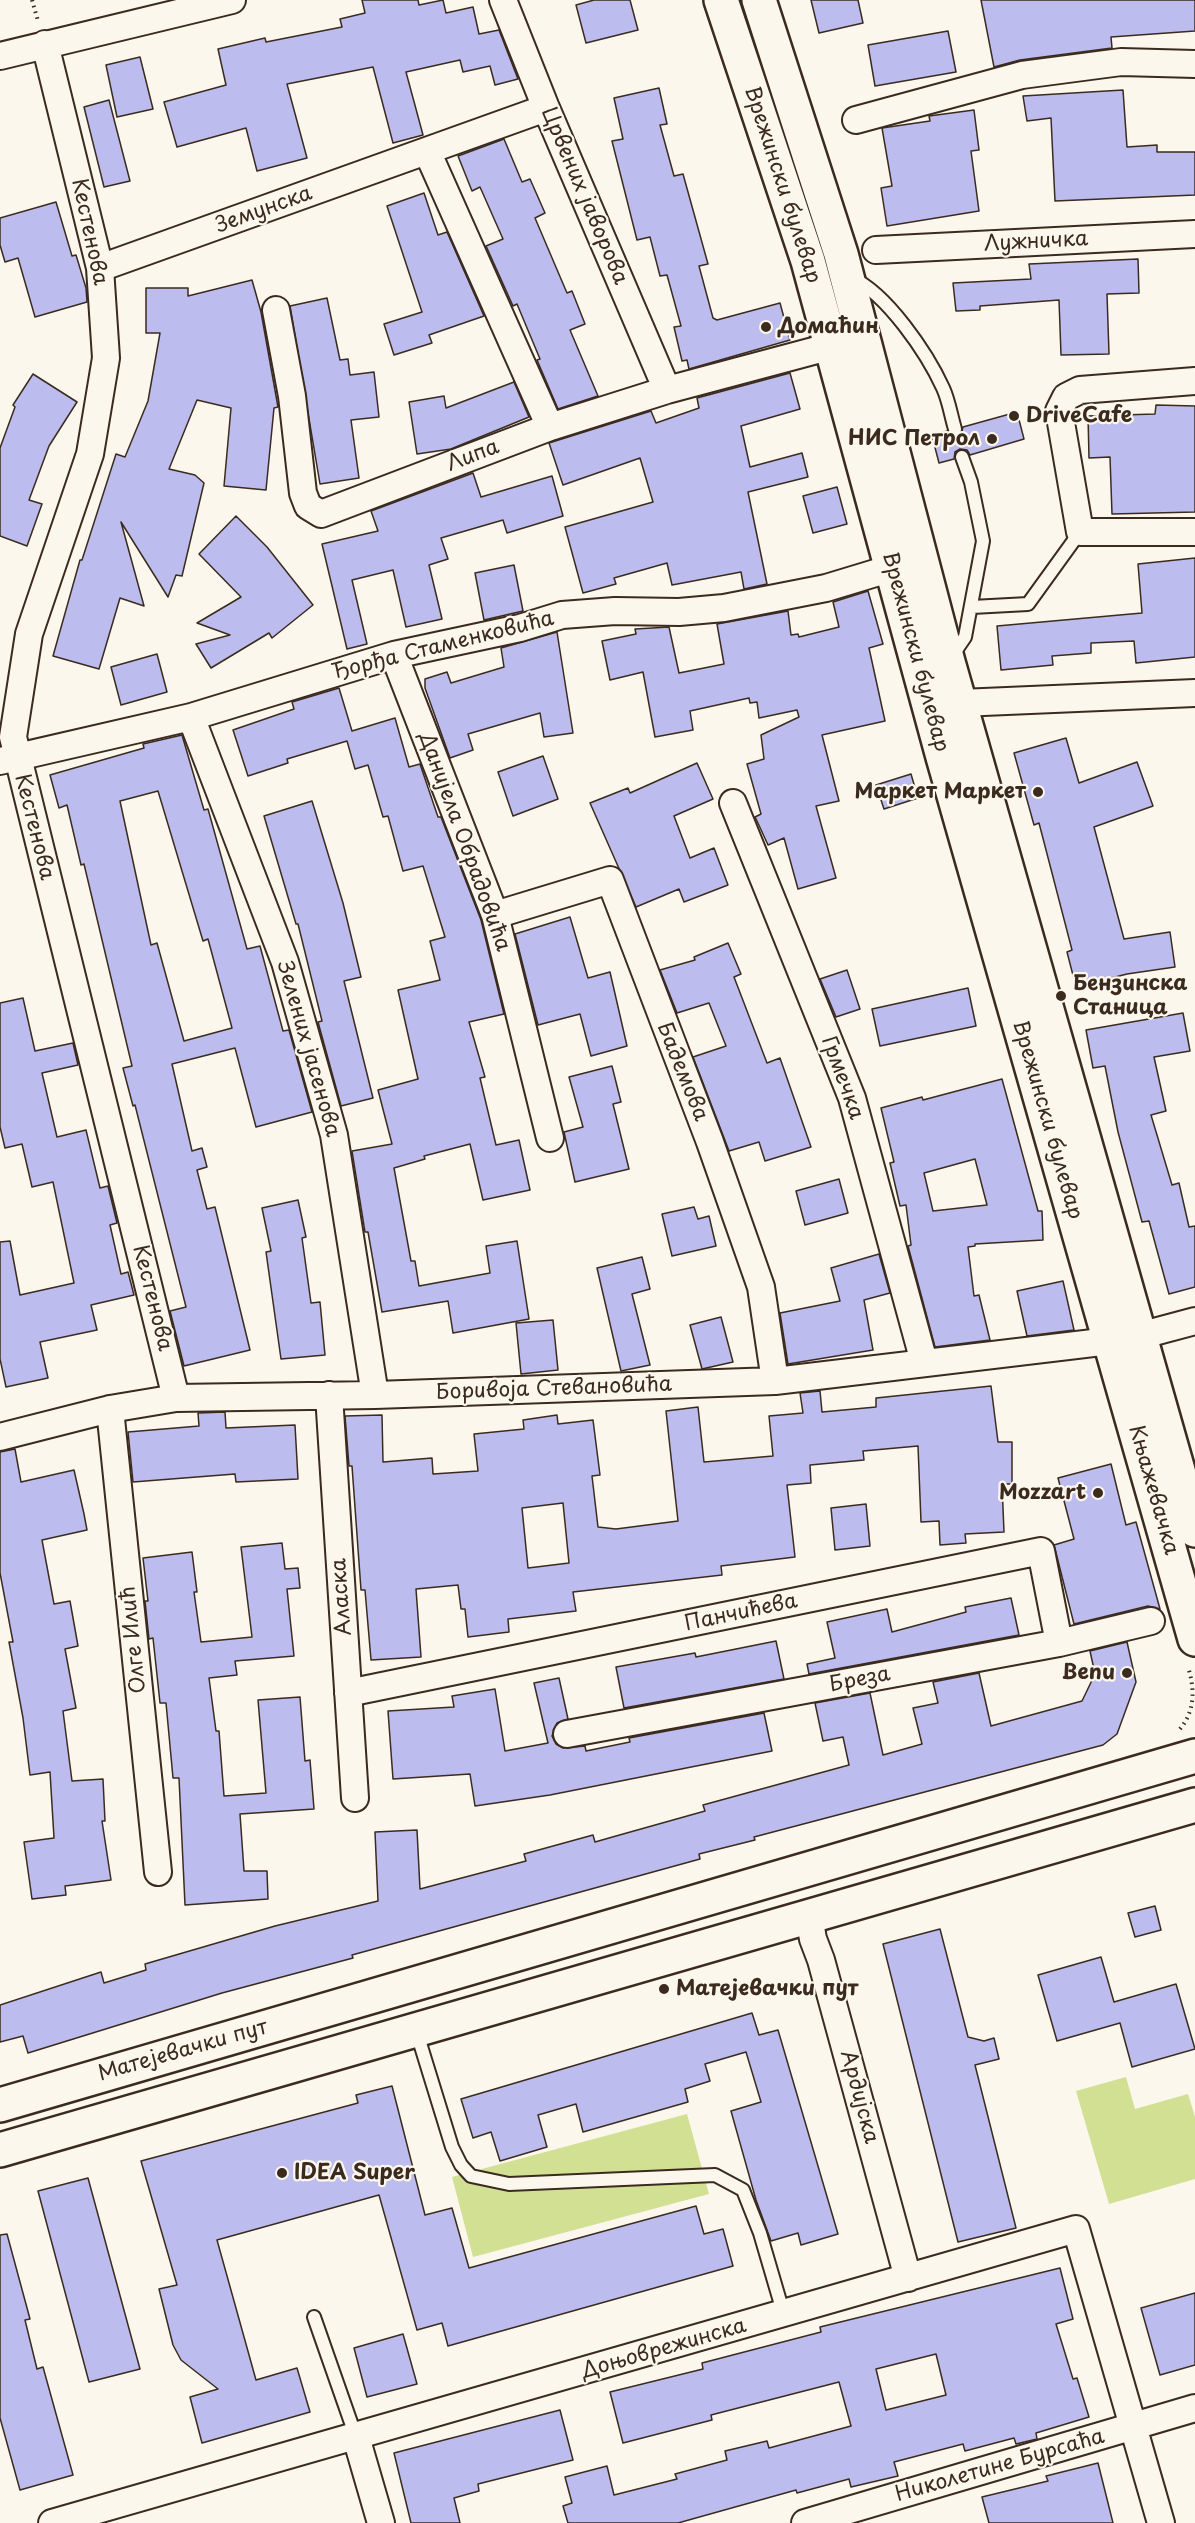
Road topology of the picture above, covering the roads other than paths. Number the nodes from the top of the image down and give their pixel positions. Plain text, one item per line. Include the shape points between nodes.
1 (231, 0) edge
2 (502, 0) edge
3 (721, 0) edge
4 (759, 0) edge
5 (45, 44) junction
6 (0, 56) edge
7 (1195, 64) edge
8 (546, 108) junction
9 (855, 120) dead end
10 (427, 151) junction
11 (1195, 234) edge
12 (876, 250) dead end
13 (100, 268) junction
14 (847, 276) junction
15 (276, 310) dead end
16 (832, 346) junction
17 (1195, 381) edge
18 (667, 390) junction
19 (550, 427) junction
20 (955, 429) dead end
21 (962, 457) dead end
22 (1080, 532) junction
23 (1195, 532) edge
24 (892, 568) junction
25 (972, 607) junction
26 (394, 655) junction
27 (948, 662) junction
28 (1195, 693) edge
29 (960, 703) junction
30 (191, 717) junction
31 (8, 760) edge
32 (733, 803) dead end
33 (495, 915) junction
34 (550, 1138) dead end
35 (1195, 1321) edge
36 (1125, 1339) junction
37 (924, 1362) junction
38 (775, 1381) junction
39 (328, 1395) junction
40 (375, 1395) junction
41 (177, 1398) junction
42 (110, 1409) junction
43 (0, 1437) edge
44 (1195, 1530) edge
45 (1151, 1621) dead end
46 (1195, 1639) edge
47 (1059, 1643) junction
48 (348, 1693) junction
49 (567, 1734) dead end
50 (1195, 1756) edge
51 (354, 1798) dead end
52 (1195, 1805) edge
53 (158, 1872) dead end
54 (809, 1916) junction
55 (416, 2030) junction
56 (0, 2105) edge
57 (0, 2150) edge
58 (908, 2278) junction
59 (784, 2315) junction
60 (314, 2318) dead end
61 (1195, 2408) edge
62 (1134, 2427) junction
63 (356, 2437) junction
64 (52, 2523) edge
65 (381, 2523) edge
66 (805, 2523) edge
67 (1161, 2523) edge

1 - 5 street
2 - 8 street, Црвених јаворова
3 - 16 main road, Врежински булевар via 808,261
4 - 14 main road, Врежински булевар
5 - 6 street
5 - 13 street, Кестенова
7 - 9 street via 1121,62 1022,75
8 - 10 street, Земунска
8 - 18 street, Црвених јаворова
10 - 13 street, Земунска
10 - 19 street
11 - 12 street, Лужничка
13 - 31 street, Кестенова via 106,358 90,454 29,634
14 - 20 lane via 868,286 924,353 944,390
14 - 27 main road, Врежински булевар
15 - 19 street, Липа via 292,396 303,493 308,506 321,514
16 - 18 street, Липа
16 - 24 main road, Врежински булевар
17 - 22 street via 1080,390 1066,397 1059,411
18 - 19 street, Липа
21 - 25 lane via 983,541
22 - 23 street
22 - 25 lane via 1028,604
24 - 26 street, Ђорђа Стаменковића via 773,600 679,612 562,615
24 - 36 main road, Врежински булевар
25 - 27 lane via 965,637
26 - 30 street, Ђорђа Стаменковића
26 - 33 street, Данијела Обрадовића
27 - 29 main road, Врежински булевар
28 - 29 street
29 - 36 main road, Врежински булевар
30 - 31 street, Ђорђа Стаменковића
30 - 40 street, Зелених јасенова via 285,962 334,1136
31 - 41 street, Кестенова
32 - 37 street, Грмечка via 852,1098
33 - 34 street, Данијела Обрадовића
33 - 38 street, Бадемова via 610,880 711,1143 761,1287
35 - 36 street, Боривоја Стевановића
36 - 37 street, Боривоја Стевановића
36 - 44 main road, Књажевачка
36 - 46 main road, Књажевачка
37 - 38 street, Боривоја Стевановића
38 - 40 street, Боривоја Стевановића
39 - 40 street, Боривоја Стевановића
39 - 41 street, Боривоја Стевановића
39 - 48 street, Аласка
41 - 42 street, Боривоја Стевановића
42 - 43 street, Боривоја Стевановића
42 - 53 street, Олге Илић
45 - 47 street, Бреза
47 - 48 street, Панчићева via 1041,1551
47 - 49 street, Бреза
48 - 51 street, Аласка
50 - 56 main road, Матејевачки пут
52 - 54 main road, Матејевачки пут
54 - 55 main road, Матејевачки пут
54 - 58 street, Ардијска
55 - 57 main road, Матејевачки пут
55 - 59 lane via 452,2147 471,2176 509,2184 715,2175 743,2190
58 - 59 street, Доњоврежинска
58 - 62 street, Доњоврежинска via 1076,2229
59 - 63 street, Доњоврежинска
60 - 63 lane
61 - 62 street, Николетине Бурсаћа
62 - 66 street, Николетине Бурсаћа
62 - 67 street
63 - 64 street, Доњоврежинска
63 - 65 street

